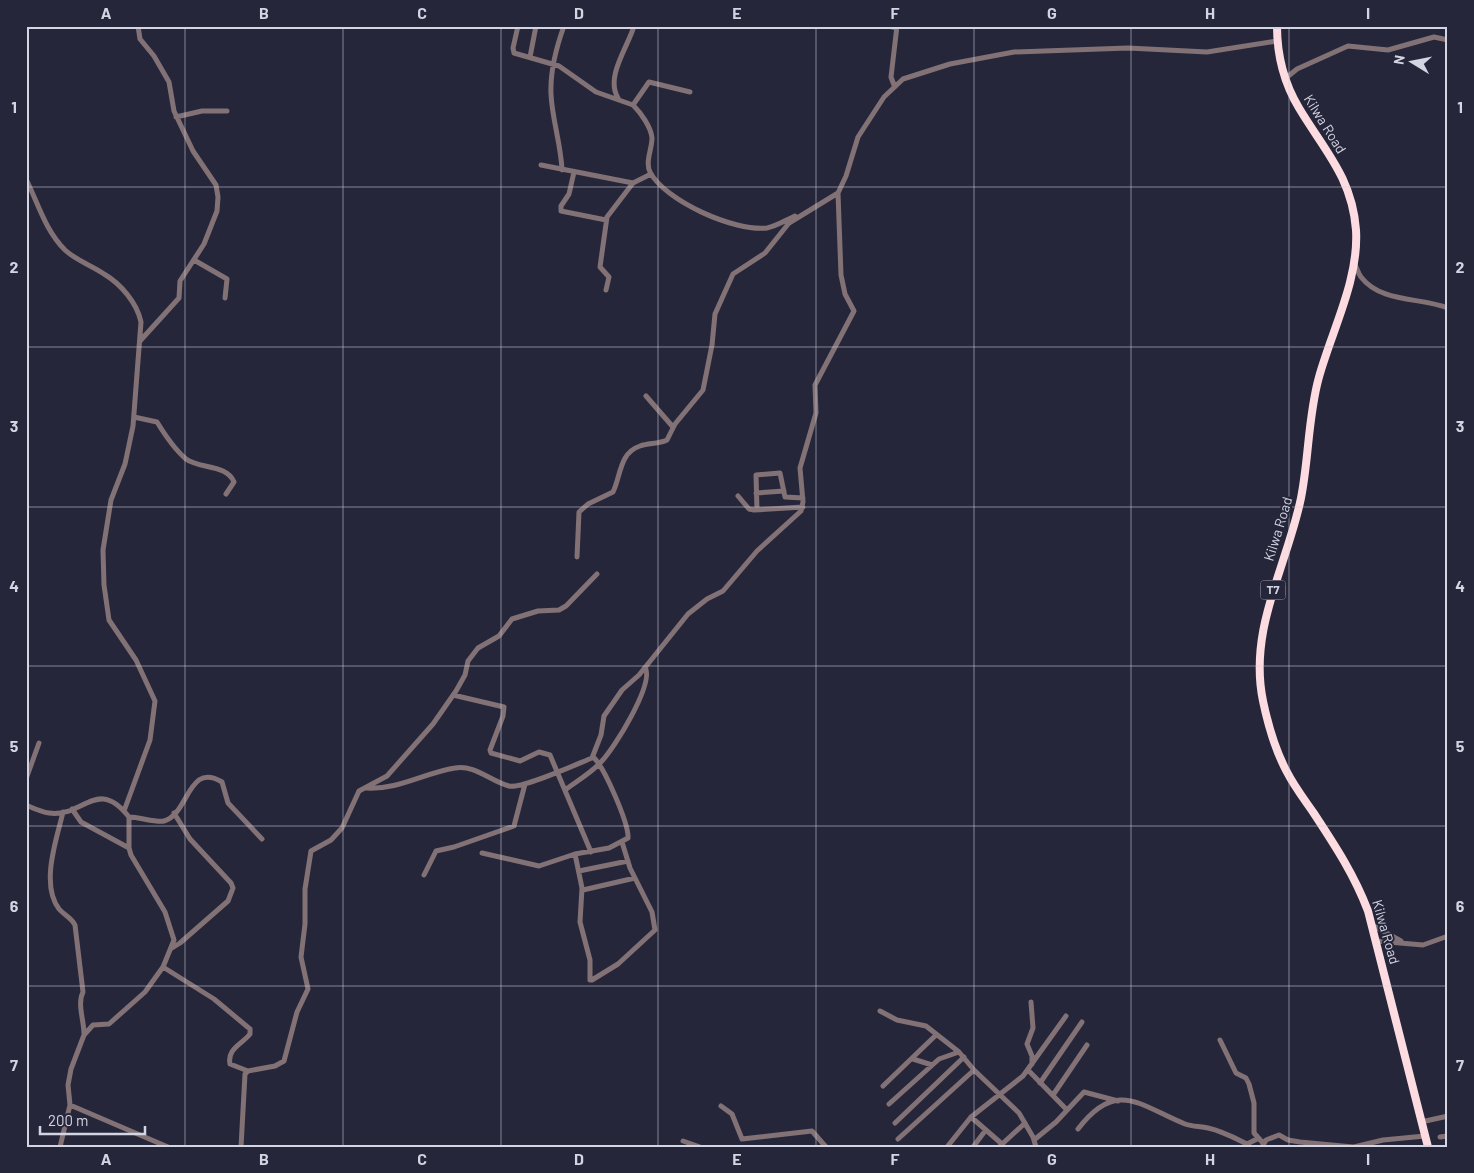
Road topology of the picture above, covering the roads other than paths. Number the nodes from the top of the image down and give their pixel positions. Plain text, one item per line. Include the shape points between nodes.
1 (138, 26) edge
2 (518, 26) edge
3 (536, 26) edge
4 (564, 26) edge
5 (634, 26) edge
6 (826, 26) edge
7 (837, 26) edge
8 (888, 26) edge
9 (1277, 26) edge
10 (897, 27) edge
11 (1448, 40) edge
12 (1277, 41) junction
13 (530, 57) junction
14 (553, 64) junction
15 (1286, 78) junction
16 (894, 85) junction
17 (690, 92) dead end
18 (618, 99) junction
19 (634, 105) junction
20 (227, 111) dead end
21 (176, 117) junction
22 (541, 165) dead end
23 (562, 170) junction
24 (574, 172) junction
25 (651, 174) junction
26 (26, 179) edge
27 (633, 183) junction
28 (838, 193) junction
29 (801, 215) junction
30 (606, 220) junction
31 (194, 260) junction
32 (1354, 263) junction
33 (606, 290) dead end
34 (225, 298) dead end
35 (1448, 308) edge
36 (140, 342) junction
37 (646, 396) dead end
38 (134, 417) junction
39 (673, 428) junction
40 (784, 491) junction
41 (756, 493) junction
42 (226, 494) dead end
43 (738, 496) dead end
44 (803, 498) junction
45 (803, 507) junction
46 (757, 510) junction
47 (577, 557) dead end
48 (597, 574) dead end
49 (645, 667) junction
50 (454, 695) junction
51 (39, 743) dead end
52 (593, 757) junction
53 (599, 764) junction
54 (556, 773) junction
55 (26, 779) edge
56 (525, 784) junction
57 (366, 788) junction
58 (565, 790) junction
59 (26, 805) edge
60 (72, 809) junction
61 (124, 811) junction
62 (63, 812) junction
63 (174, 813) junction
64 (129, 817) junction
65 (262, 838) dead end
66 (622, 842) junction
67 (129, 848) junction
68 (591, 852) junction
69 (482, 853) dead end
70 (575, 854) junction
71 (628, 861) junction
72 (579, 871) junction
73 (424, 875) dead end
74 (635, 878) junction
75 (582, 890) junction
76 (1372, 924) junction
77 (1448, 936) edge
78 (1377, 940) junction
79 (1401, 941) junction
80 (172, 948) junction
81 (163, 966) junction
82 (1031, 1002) dead end
83 (880, 1011) dead end
84 (1066, 1016) dead end
85 (1082, 1022) dead end
86 (84, 1035) junction
87 (936, 1035) junction
88 (1220, 1040) dead end
89 (1087, 1044) dead end
90 (959, 1052) junction
91 (964, 1057) junction
92 (913, 1059) junction
93 (1032, 1064) junction
94 (932, 1065) junction
95 (974, 1070) junction
96 (1028, 1070) junction
97 (248, 1071) junction
98 (1040, 1083) junction
99 (883, 1086) dead end
100 (1000, 1094) junction
101 (1053, 1095) junction
102 (1119, 1101) junction
103 (889, 1104) dead end
104 (70, 1105) junction
105 (721, 1106) dead end
106 (1067, 1110) junction
107 (1448, 1116) edge
108 (971, 1117) junction
109 (1421, 1122) junction
110 (894, 1123) dead end
111 (1025, 1123) junction
112 (1078, 1129) dead end
113 (985, 1131) junction
114 (1425, 1136) junction
115 (1448, 1136) edge
116 (1440, 1137) dead end
117 (1257, 1138) junction
118 (898, 1139) dead end
119 (1034, 1140) junction
120 (684, 1141) dead end
121 (1262, 1145) edge
122 (1000, 1146) edge
123 (60, 1147) edge
124 (168, 1147) edge
125 (241, 1147) edge
126 (700, 1147) edge
127 (826, 1147) edge
128 (947, 1147) edge
129 (973, 1147) edge
130 (1036, 1147) edge
131 (1353, 1147) edge
132 (1428, 1147) edge

1 - 21 street via 140,39 169,82
2 - 13 street via 513,52
3 - 13 street
4 - 14 street
5 - 18 street via 615,74 614,89
6 - 7 street
8 - 10 street
9 - 12 highway, Kilwa Road / T7
10 - 16 street via 891,78
11 - 15 street via 1434,37 1388,50 1348,46 1297,69
12 - 15 highway, Kilwa Road / T7
12 - 16 street via 1207,52 1082,48 998,54 919,72
13 - 14 street
14 - 18 street via 570,72 591,90
14 - 23 street via 551,93
15 - 32 highway, Kilwa Road / T7 via 1298,107 1343,176 1356,230
16 - 28 street via 858,137
17 - 19 street via 649,82
18 - 19 street
19 - 25 street via 652,136 648,163
20 - 21 street via 202,111
21 - 31 street via 218,191 214,219
22 - 23 street
23 - 24 street
24 - 27 street
24 - 30 street via 569,194 561,206 562,212
25 - 27 street
25 - 29 street via 671,196 734,223 767,228
26 - 36 street via 47,227 58,242 74,258 106,275 136,306 141,322
27 - 30 street
28 - 29 street
28 - 44 street via 841,275 844,294 854,311 815,385 816,413 800,470
29 - 39 street via 788,224 765,253 733,274 715,314 703,390
30 - 33 street via 600,267 609,277
31 - 34 street via 228,280
31 - 36 street via 180,281 179,298
32 - 35 street via 1362,278 1383,294 1430,301
32 - 76 highway, Kilwa Road / T7 via 1317,386 1301,496 1264,623 1260,669 1268,726 1281,761 1358,883
36 - 38 street
37 - 39 street
38 - 42 street via 157,422 164,435 190,461 232,477 234,482
38 - 61 street via 128,454 108,510 103,550 104,585 111,626 145,676 155,709 148,747
39 - 47 street via 666,441 643,445 629,452 617,475 613,492 579,512
40 - 41 street
40 - 41 street via 780,473 761,474 755,477
40 - 44 street via 787,498
41 - 46 street
43 - 46 street via 749,509
44 - 45 street
45 - 46 street
45 - 49 street via 757,551 723,591 688,614
48 - 50 street via 562,608 511,619 499,636 472,654
49 - 52 street via 606,712
49 - 53 street via 645,681 628,724
50 - 54 street via 504,707 490,752 520,761 546,752
50 - 57 street via 393,769
51 - 55 street
52 - 53 street
52 - 54 street
53 - 58 street
53 - 66 street via 628,836
54 - 56 street
54 - 58 street
56 - 57 street via 509,786 485,774 456,767 399,785
56 - 73 street via 514,826 436,851
57 - 97 street via 354,797 342,828 309,855 301,957 308,989 296,1012 284,1061
58 - 68 street
59 - 62 street via 49,814
60 - 61 street via 88,800 104,798 112,800
60 - 62 street
60 - 67 street via 80,822
61 - 64 street
62 - 86 street via 50,873 58,908 75,925 83,992 79,1000
63 - 64 street via 161,821
63 - 65 street via 200,779 219,780 234,810
63 - 80 street via 190,839 233,888 228,900
64 - 67 street
66 - 68 street
66 - 71 street
67 - 80 street via 134,863 165,912 172,931
68 - 70 street
69 - 70 street via 538,866
70 - 72 street
71 - 72 street
71 - 74 street
72 - 75 street
74 - 75 street
74 - 75 street via 652,912 654,931 618,964 592,980 580,922
76 - 78 highway, Kilwa Road / T7
76 - 79 street
77 - 79 street via 1423,945
78 - 79 street
78 - 109 highway, Kilwa Road / T7
80 - 81 street
81 - 86 street via 149,988 115,1020 110,1024 93,1025
81 - 97 street via 214,999 250,1029 250,1034 230,1056 230,1064
82 - 93 street via 1033,1028 1027,1044
83 - 87 street via 897,1020 922,1024
84 - 93 street
85 - 98 street
86 - 104 street via 71,1069 68,1085
87 - 90 street
87 - 92 street
88 - 117 street via 1236,1073 1246,1078 1249,1084
89 - 101 street
90 - 91 street
90 - 94 street via 944,1056
91 - 95 street
91 - 110 street
92 - 94 street
92 - 99 street
93 - 96 street
94 - 103 street
95 - 100 street
95 - 118 street
96 - 98 street
96 - 100 street
97 - 125 street via 244,1081
98 - 101 street
100 - 108 street
100 - 111 street
101 - 106 street
102 - 106 street via 1084,1092
102 - 112 street via 1096,1108
102 - 117 street via 1144,1104 1188,1125 1215,1130 1247,1144
104 - 123 street
104 - 124 street
105 - 127 street via 732,1114 742,1139 812,1130
106 - 119 street
107 - 109 street
108 - 113 street
108 - 128 street
109 - 114 highway, Kilwa Road / T7
111 - 119 street
111 - 122 street
113 - 122 street
113 - 129 street
114 - 131 street
114 - 132 highway, Kilwa Road / T7
115 - 116 street
117 - 121 street
119 - 130 street
120 - 126 street
121 - 131 street via 1268,1138 1279,1134 1288,1140

